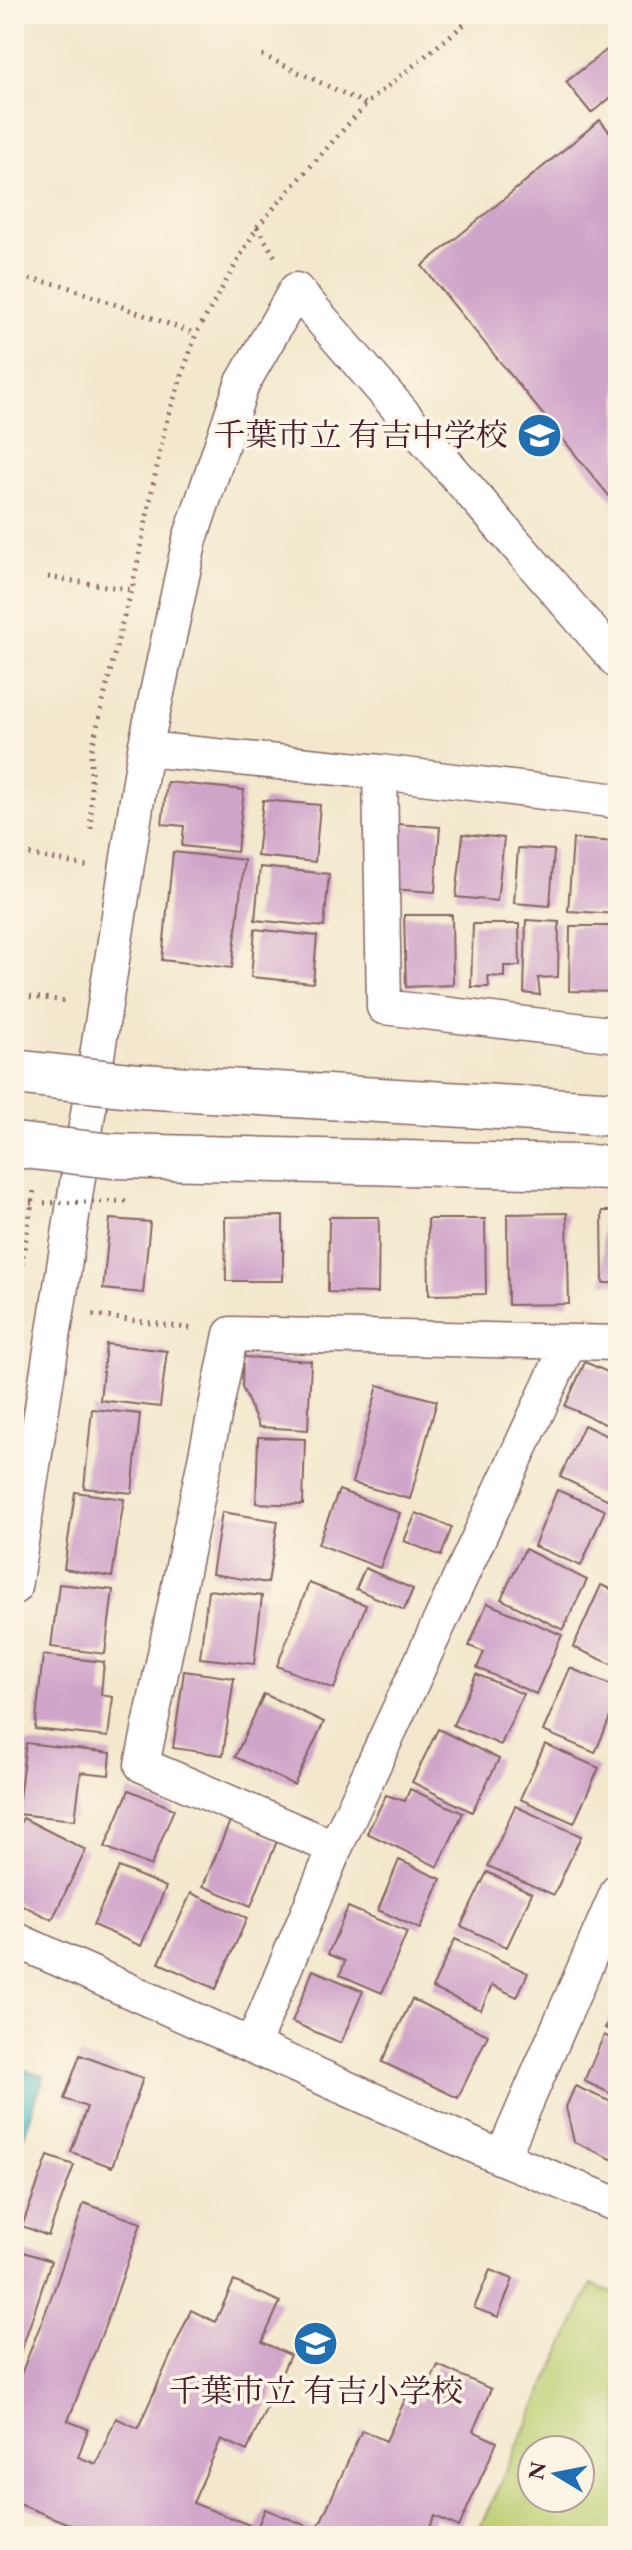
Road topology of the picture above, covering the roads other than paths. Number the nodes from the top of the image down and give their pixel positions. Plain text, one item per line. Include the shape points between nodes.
1 (618, 662) edge
2 (145, 749) junction
3 (380, 772) junction
4 (618, 801) edge
5 (618, 1035) edge
6 (14, 1072) edge
7 (618, 1114) edge
8 (14, 1145) edge
9 (618, 1168) edge
10 (569, 1343) junction
11 (618, 1343) edge
12 (14, 1587) edge
13 (335, 1848) junction
14 (618, 1891) edge
15 (14, 1939) edge
16 (252, 2046) junction
17 (502, 2158) junction
18 (618, 2205) edge

1 - 2 street via 296,290 242,384 190,539
2 - 3 street
2 - 12 street
3 - 4 street
3 - 5 street via 384,1007
6 - 7 street, bridge via 140,1086
8 - 9 street, bridge via 113,1156
10 - 11 street
10 - 13 street
10 - 13 street via 231,1334 142,1765
13 - 16 street
14 - 17 street
15 - 16 street
16 - 17 street
17 - 18 street

